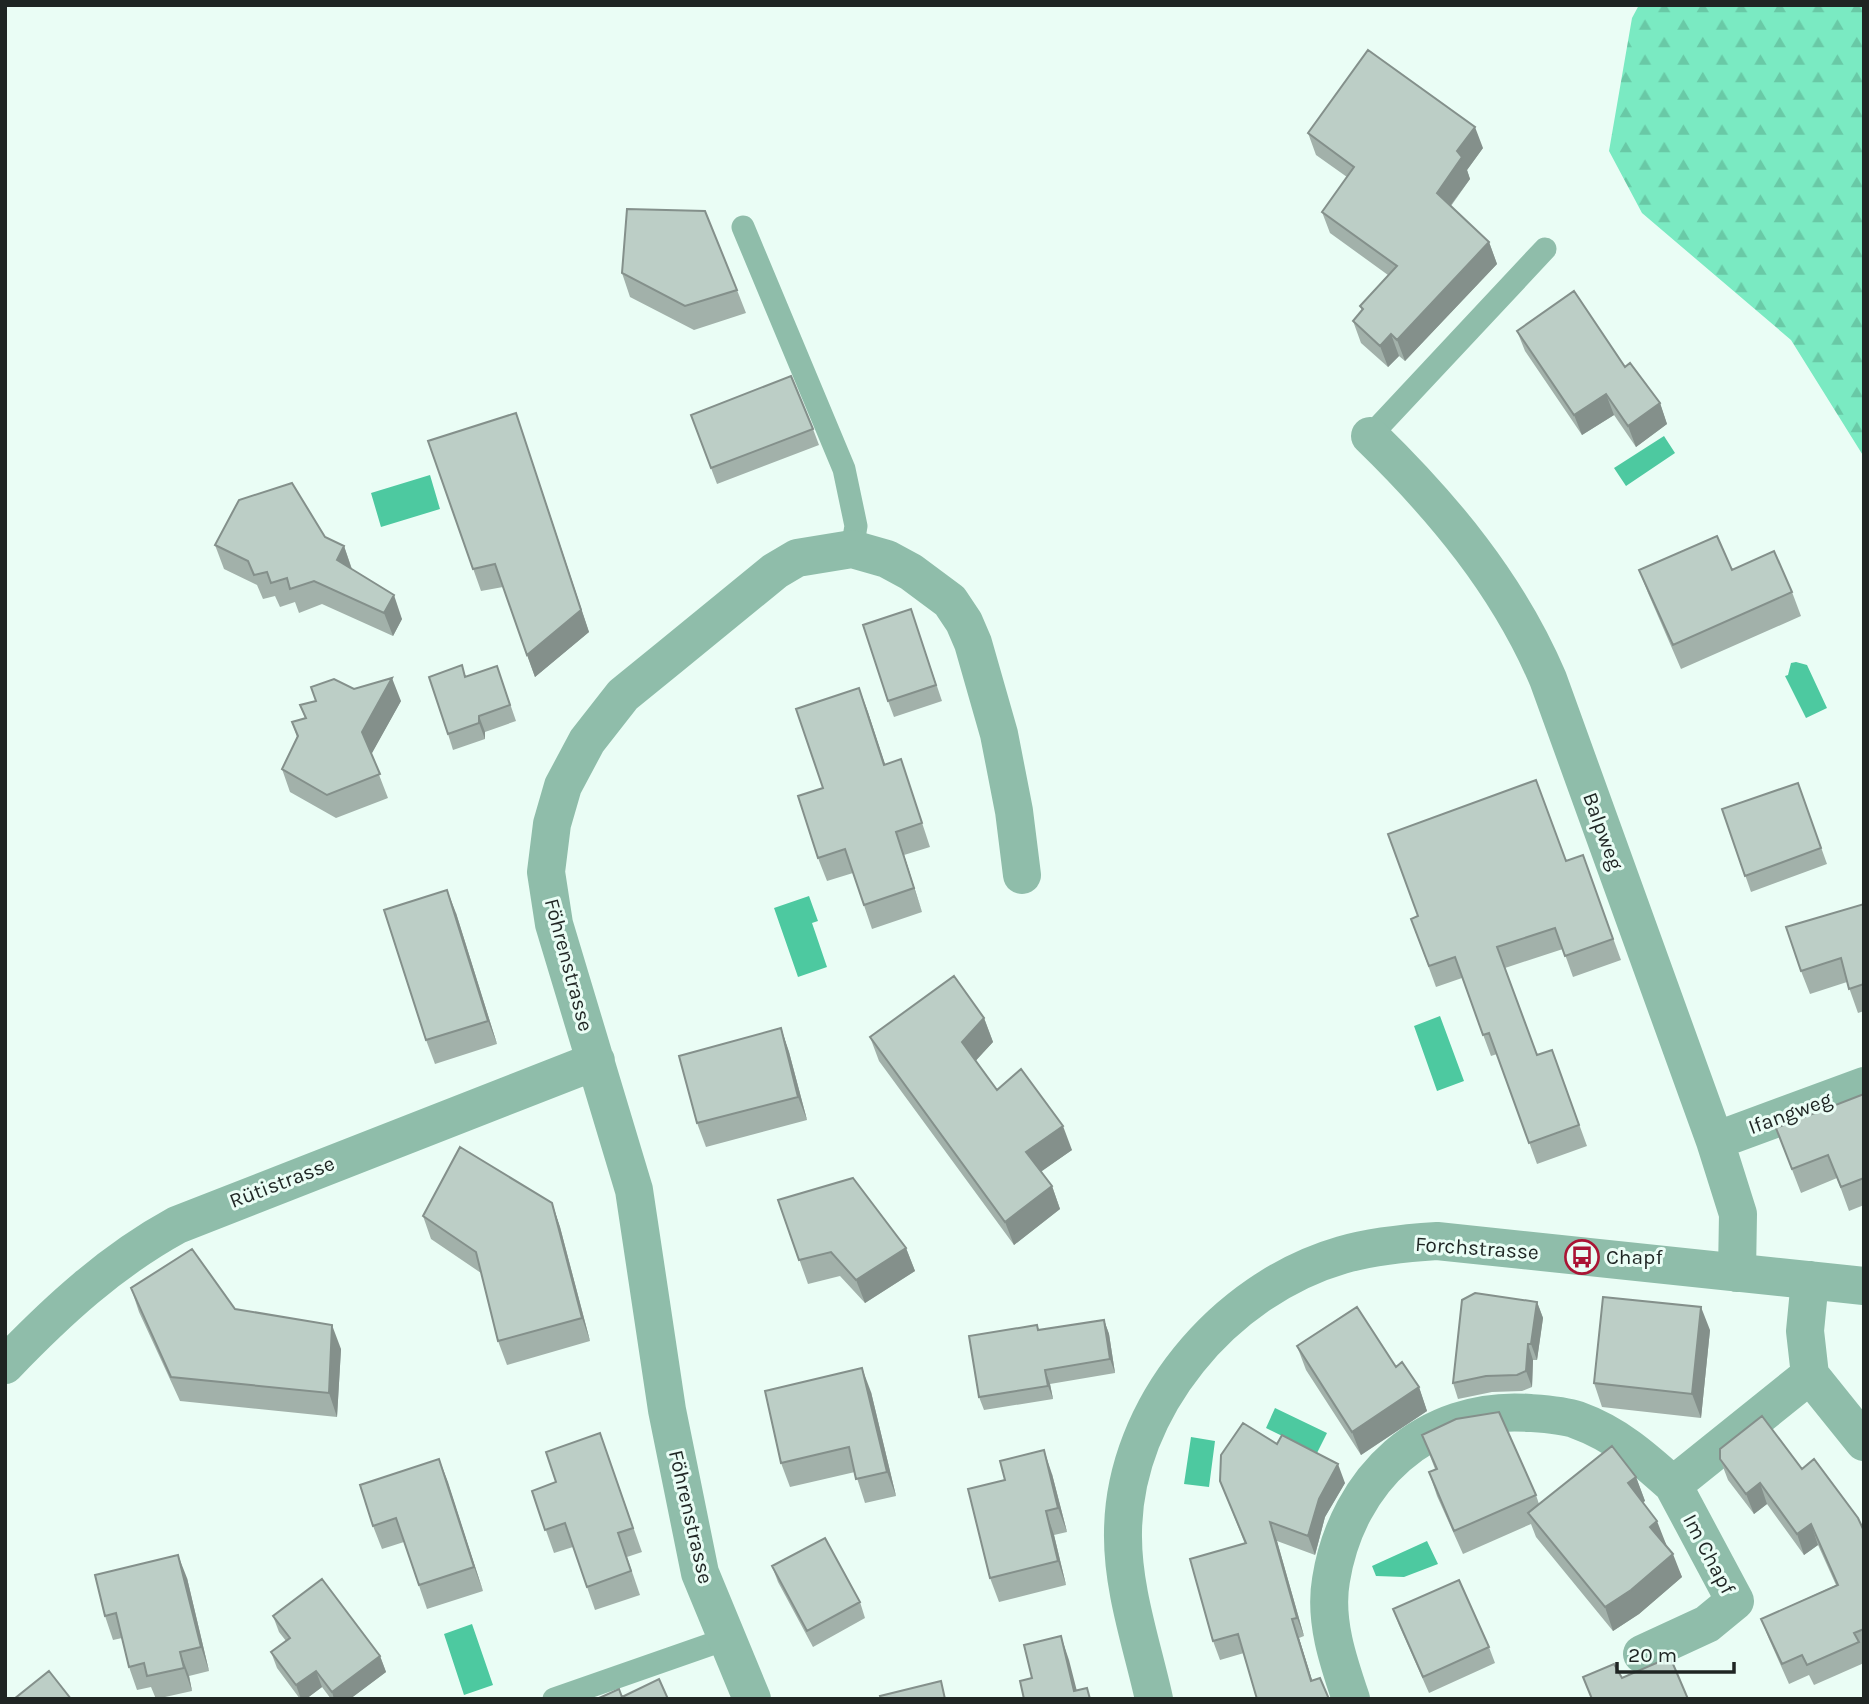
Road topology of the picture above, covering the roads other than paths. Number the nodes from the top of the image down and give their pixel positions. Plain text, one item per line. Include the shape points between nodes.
1 (743, 227) dead end
2 (1545, 249) dead end
3 (1370, 436) joint
4 (852, 549) junction
5 (1022, 875) dead end
6 (596, 1060) junction
7 (1864, 1086) edge
8 (1715, 1141) junction
9 (1737, 1273) junction
10 (1810, 1280) junction
11 (1864, 1286) edge
12 (5, 1365) edge
13 (1810, 1375) junction
14 (1864, 1442) edge
15 (1673, 1485) junction
16 (726, 1639) junction
17 (1642, 1654) dead end
18 (554, 1699) edge
19 (752, 1699) edge
20 (1154, 1699) edge
21 (1351, 1699) edge

1 - 4 lane via 844,469 856,526
2 - 3 lane
3 - 8 street, Balpweg via 1460,533 1528,632
4 - 5 street, Föhrenstrasse via 911,572 950,601 964,622 999,734
4 - 6 street, Föhrenstrasse via 822,551 786,564 662,663 623,695 587,741 563,786 546,872 554,924
6 - 12 street, Rütistrasse via 177,1225 145,1242 76,1295
6 - 16 street, Föhrenstrasse via 634,1189 667,1410 700,1573
7 - 8 street, Ifangweg
8 - 9 street, Balpweg via 1738,1214
9 - 10 street, Forchstrasse
9 - 20 street, Forchstrasse via 1437,1241 1340,1255 1287,1278 1252,1301 1191,1358 1164,1393 1132,1467 1125,1502 1123,1559
10 - 11 street, Forchstrasse
10 - 13 street via 1805,1331
13 - 14 street
13 - 15 street
15 - 17 street, Im Chapf via 1735,1601 1707,1624
15 - 21 street, Im Chapf via 1631,1446 1575,1419 1508,1412 1465,1418 1428,1433 1372,1482 1354,1506 1342,1537 1331,1580 1330,1610 1332,1638
16 - 18 lane
16 - 19 street, Föhrenstrasse

